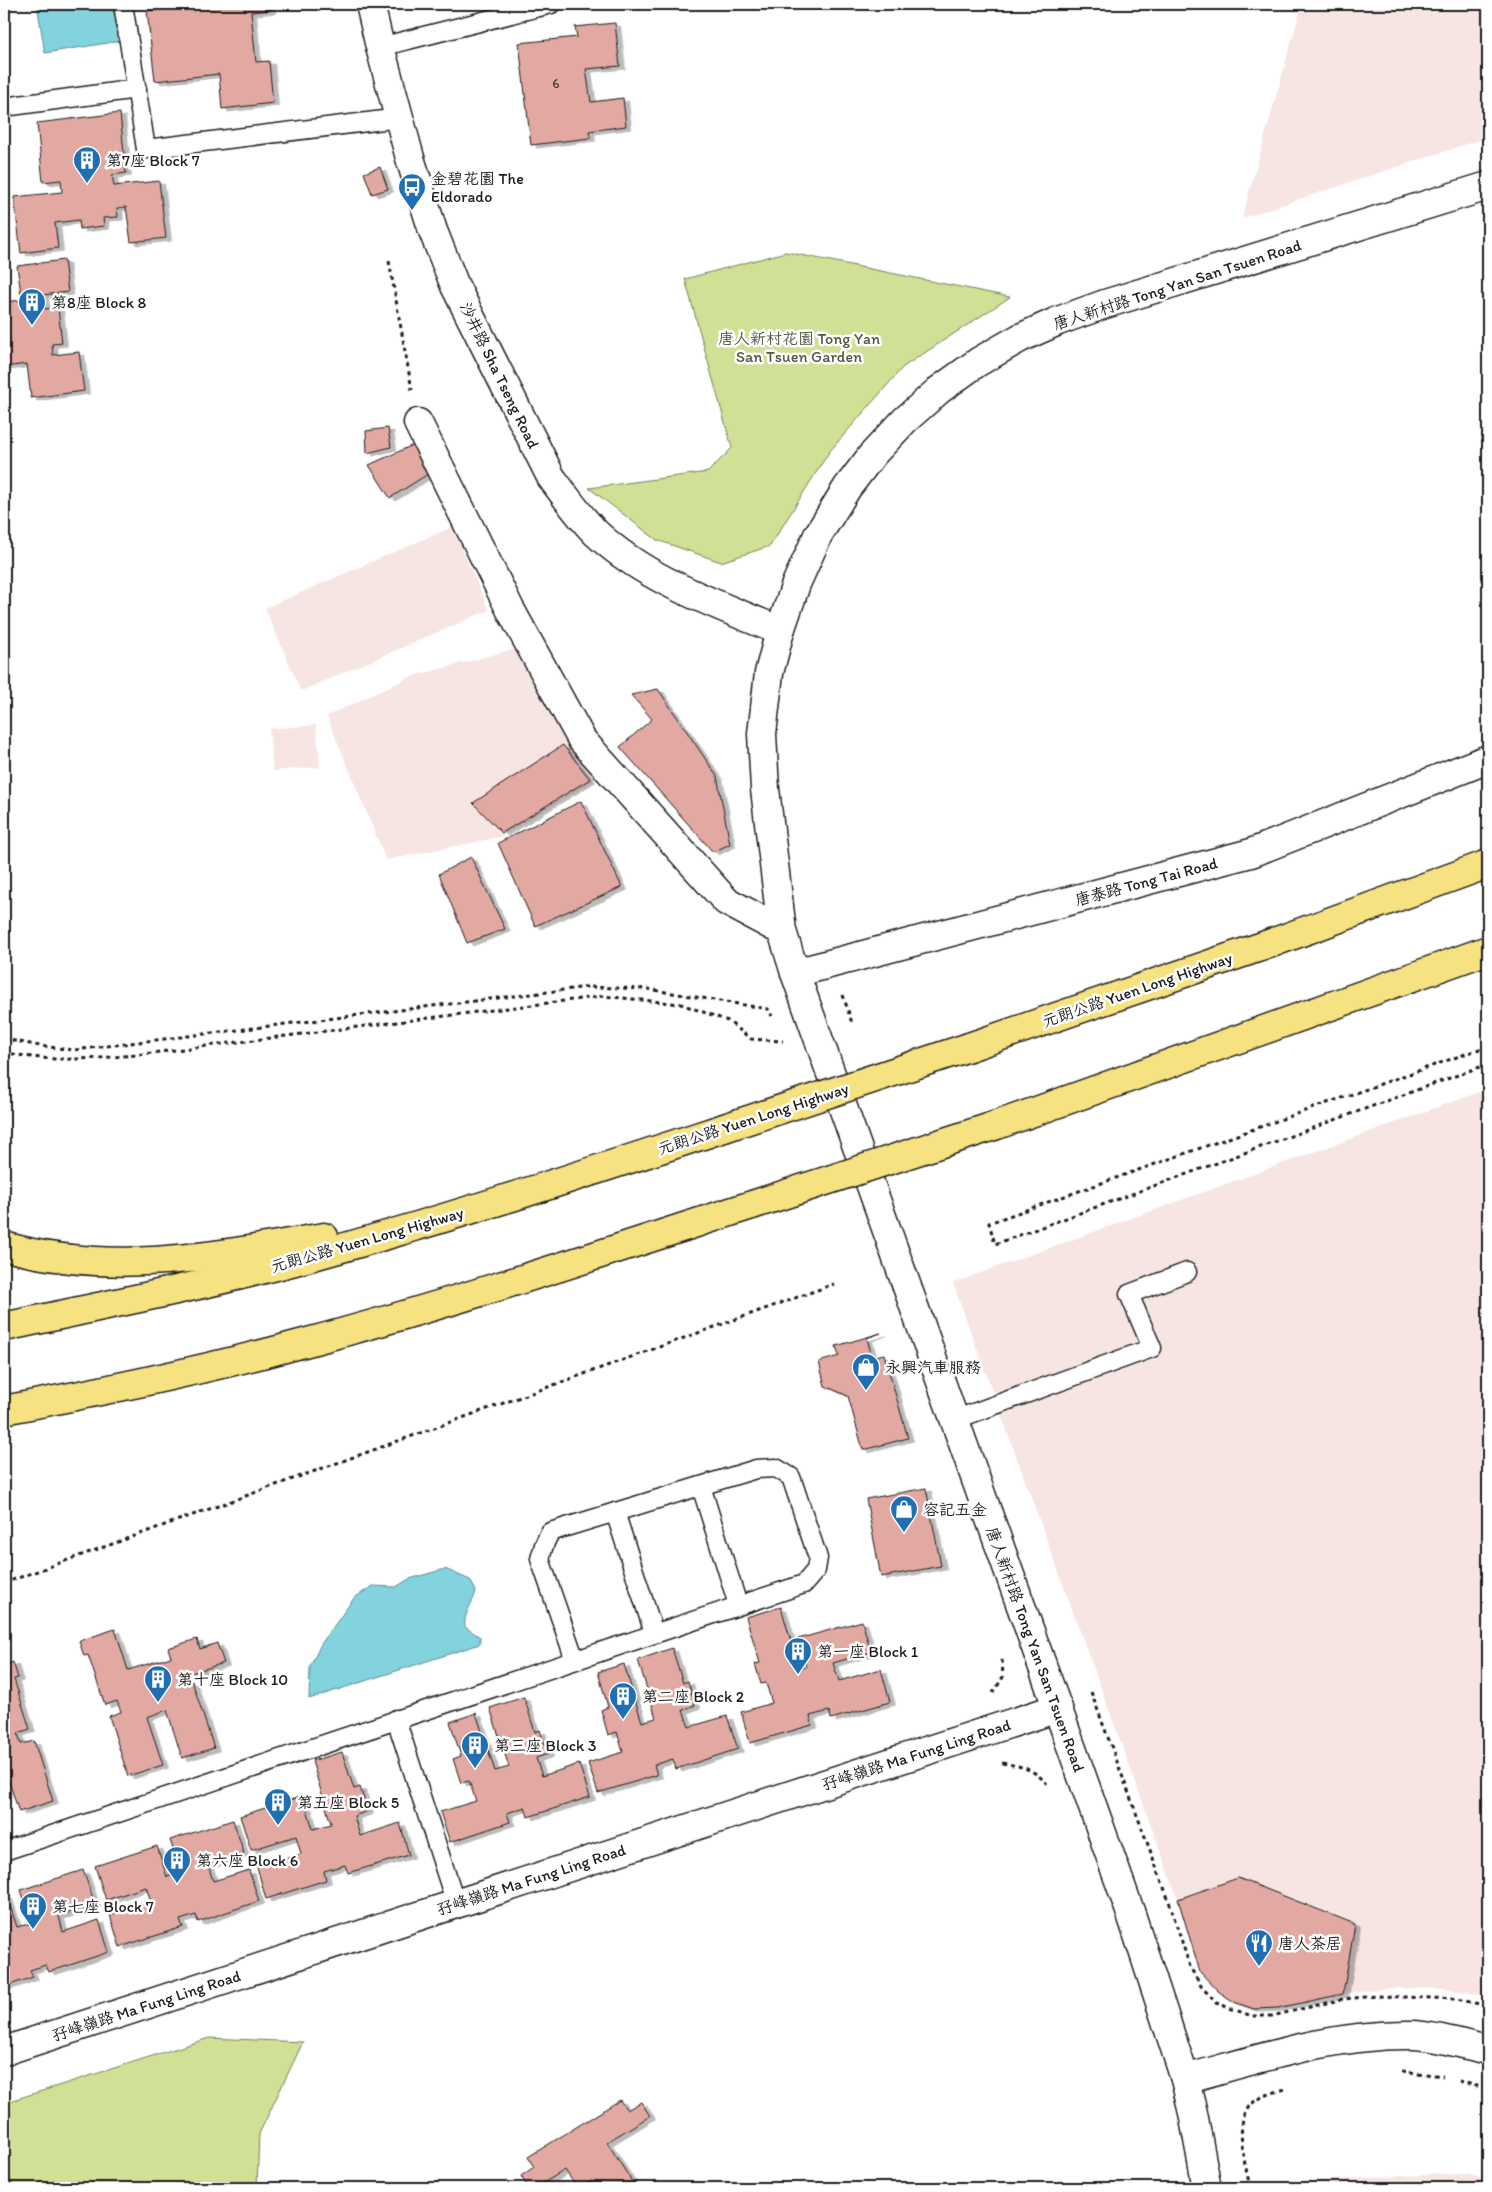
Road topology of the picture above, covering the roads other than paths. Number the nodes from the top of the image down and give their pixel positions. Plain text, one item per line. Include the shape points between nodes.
1 (123, 4) edge
2 (370, 4) edge
3 (551, 4) edge
4 (380, 47) junction
5 (137, 88) junction
6 (4, 107) edge
7 (400, 118) junction
8 (1488, 186) edge
9 (418, 423) road end
10 (780, 630) junction
11 (1488, 759) edge
12 (1488, 864) edge
13 (782, 931) junction
14 (1488, 950) edge
15 (795, 973) junction
16 (523, 1194) junction
17 (4, 1246) edge
18 (1187, 1272) dead end
19 (4, 1327) edge
20 (4, 1410) edge
21 (954, 1420) junction
22 (700, 1486) junction
23 (615, 1512) junction
24 (738, 1605) junction
25 (654, 1633) junction
26 (575, 1660) junction
27 (1058, 1708) junction
28 (396, 1719) junction
29 (4, 1851) edge
30 (456, 1904) junction
31 (1488, 2050) edge
32 (4, 2051) edge
33 (1185, 2079) junction
34 (1207, 2188) edge

1 - 5 lane
2 - 4 street, 沙井路 Sha Tseng Road
3 - 4 lane
4 - 7 street, 沙井路 Sha Tseng Road
5 - 6 lane
5 - 7 lane via 146,149
7 - 10 street, 沙井路 Sha Tseng Road via 426,211 455,286 550,477 597,533 650,572 674,586
8 - 10 street, 唐人新村路 Tong Yan San Tsuen Road via 1105,304 1020,338 978,362 905,420 847,488 818,535
9 - 13 street via 510,609 582,740 726,901
10 - 13 street, 唐人新村路 Tong Yan San Tsuen Road via 769,673 762,734 765,789
11 - 15 street, 唐泰路 Tong Tai Road via 1251,853
12 - 16 highway, 元朗公路 Yuen Long Highway, bridge via 969,1047
13 - 15 street, 唐人新村路 Tong Yan San Tsuen Road
14 - 20 highway, bridge via 997,1125 448,1302 306,1343 169,1376
15 - 21 street, 唐人新村路 Tong Yan San Tsuen Road
16 - 17 highway via 370,1228 245,1251 167,1260 90,1262 31,1254
16 - 19 highway, 元朗公路 Yuen Long Highway via 294,1262
18 - 21 lane via 1129,1294 1152,1348
21 - 27 street, 唐人新村路 Tong Yan San Tsuen Road
22 - 23 lane
22 - 24 lane
22 - 24 lane via 756,1469 776,1468 791,1477 818,1558 816,1570 804,1584
23 - 25 lane
23 - 26 lane via 550,1532 540,1559
24 - 25 lane
25 - 26 lane
26 - 28 lane
27 - 30 street, 孖峰嶺路 Ma Fung Ling Road
27 - 33 street, 唐人新村路 Tong Yan San Tsuen Road
28 - 29 lane
28 - 30 lane
30 - 32 street, 孖峰嶺路 Ma Fung Ling Road
31 - 33 street via 1415,2035 1366,2036 1318,2044
33 - 34 street, 唐人新村路 Tong Yan San Tsuen Road

